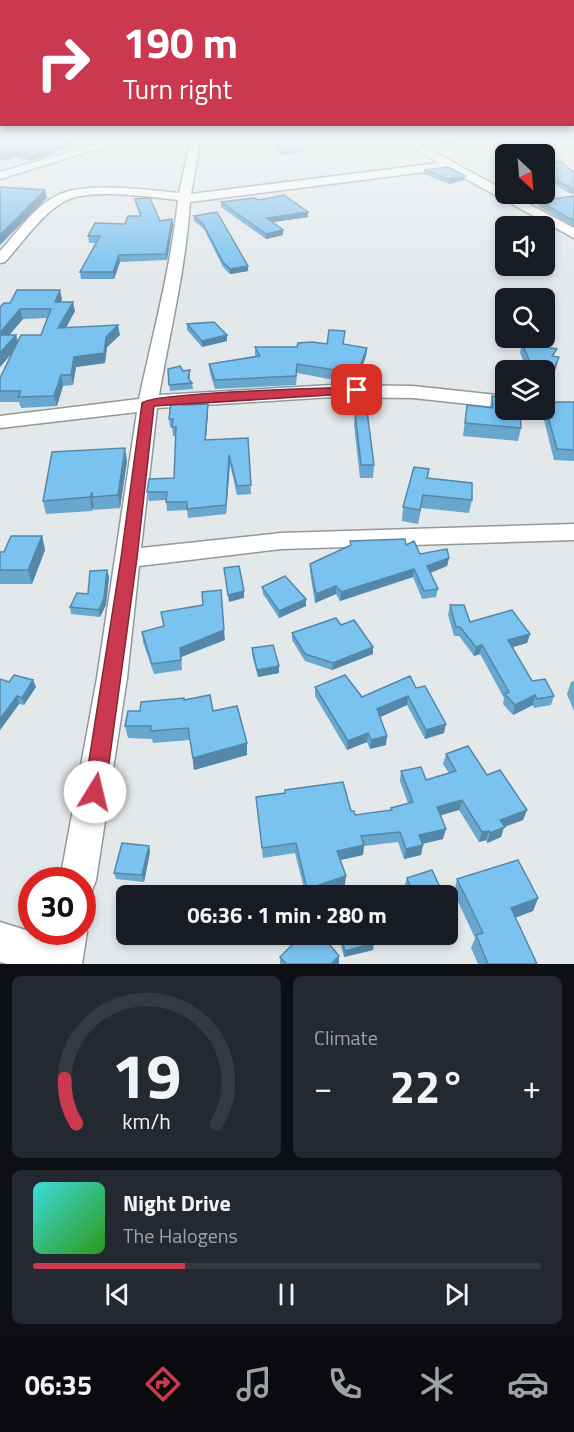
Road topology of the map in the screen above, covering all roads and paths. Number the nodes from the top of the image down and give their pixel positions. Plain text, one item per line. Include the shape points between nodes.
1 (186, 187) edge
2 (273, 187) edge
3 (490, 187) edge
4 (184, 198) junction
5 (574, 234) edge
6 (0, 259) edge
7 (495, 401) edge
8 (148, 403) junction
9 (0, 422) edge
10 (574, 532) edge
11 (129, 558) junction
12 (80, 867) edge
13 (0, 942) edge
14 (65, 950) edge

1 - 4 street
2 - 4 street
3 - 5 street
4 - 6 street via 107,190 62,197
4 - 8 street via 182,237
7 - 8 street via 357,390
8 - 9 street
8 - 11 street
10 - 11 street via 281,541
11 - 12 street
13 - 14 street via 14,947

